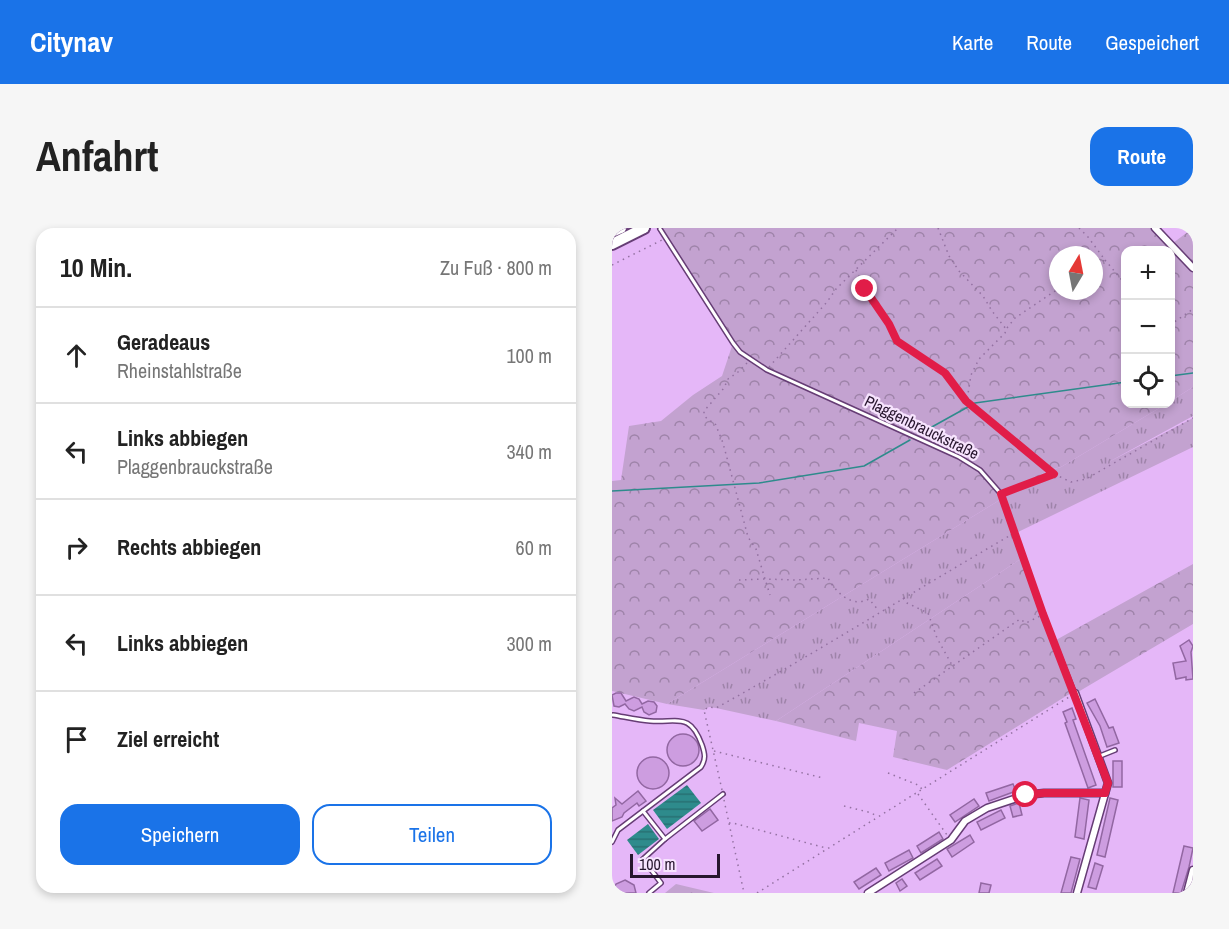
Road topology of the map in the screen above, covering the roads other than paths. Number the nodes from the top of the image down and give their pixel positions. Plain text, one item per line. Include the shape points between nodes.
1 (621, 228) edge
2 (644, 228) edge
3 (1155, 228) edge
4 (660, 229) edge
5 (612, 232) edge
6 (612, 244) edge
7 (1193, 268) edge
8 (1075, 693) joint
9 (613, 715) edge
10 (1115, 750) dead end
11 (1098, 757) junction
12 (1105, 793) junction
13 (723, 794) dead end
14 (643, 811) junction
15 (665, 839) junction
16 (612, 842) edge
17 (1193, 870) edge
18 (649, 893) edge
19 (868, 893) edge
20 (1077, 893) edge
21 (1187, 893) edge

1 - 5 highway
2 - 6 highway
3 - 7 street
4 - 8 lane, Plaggenbrauckstraße via 733,343 749,360 959,456 981,470 1001,494
8 - 11 street, Plaggenbrauckstraße
9 - 14 lane via 687,722 697,731 705,754 701,767
10 - 11 lane
11 - 12 street, Plaggenbrauckstraße via 1108,783
12 - 19 street via 1044,793 987,808 964,821 951,840
12 - 20 street, Plaggenbrauckstraße
13 - 15 lane
14 - 15 lane
14 - 16 lane via 618,830
15 - 18 lane via 643,859 661,883
17 - 21 street

